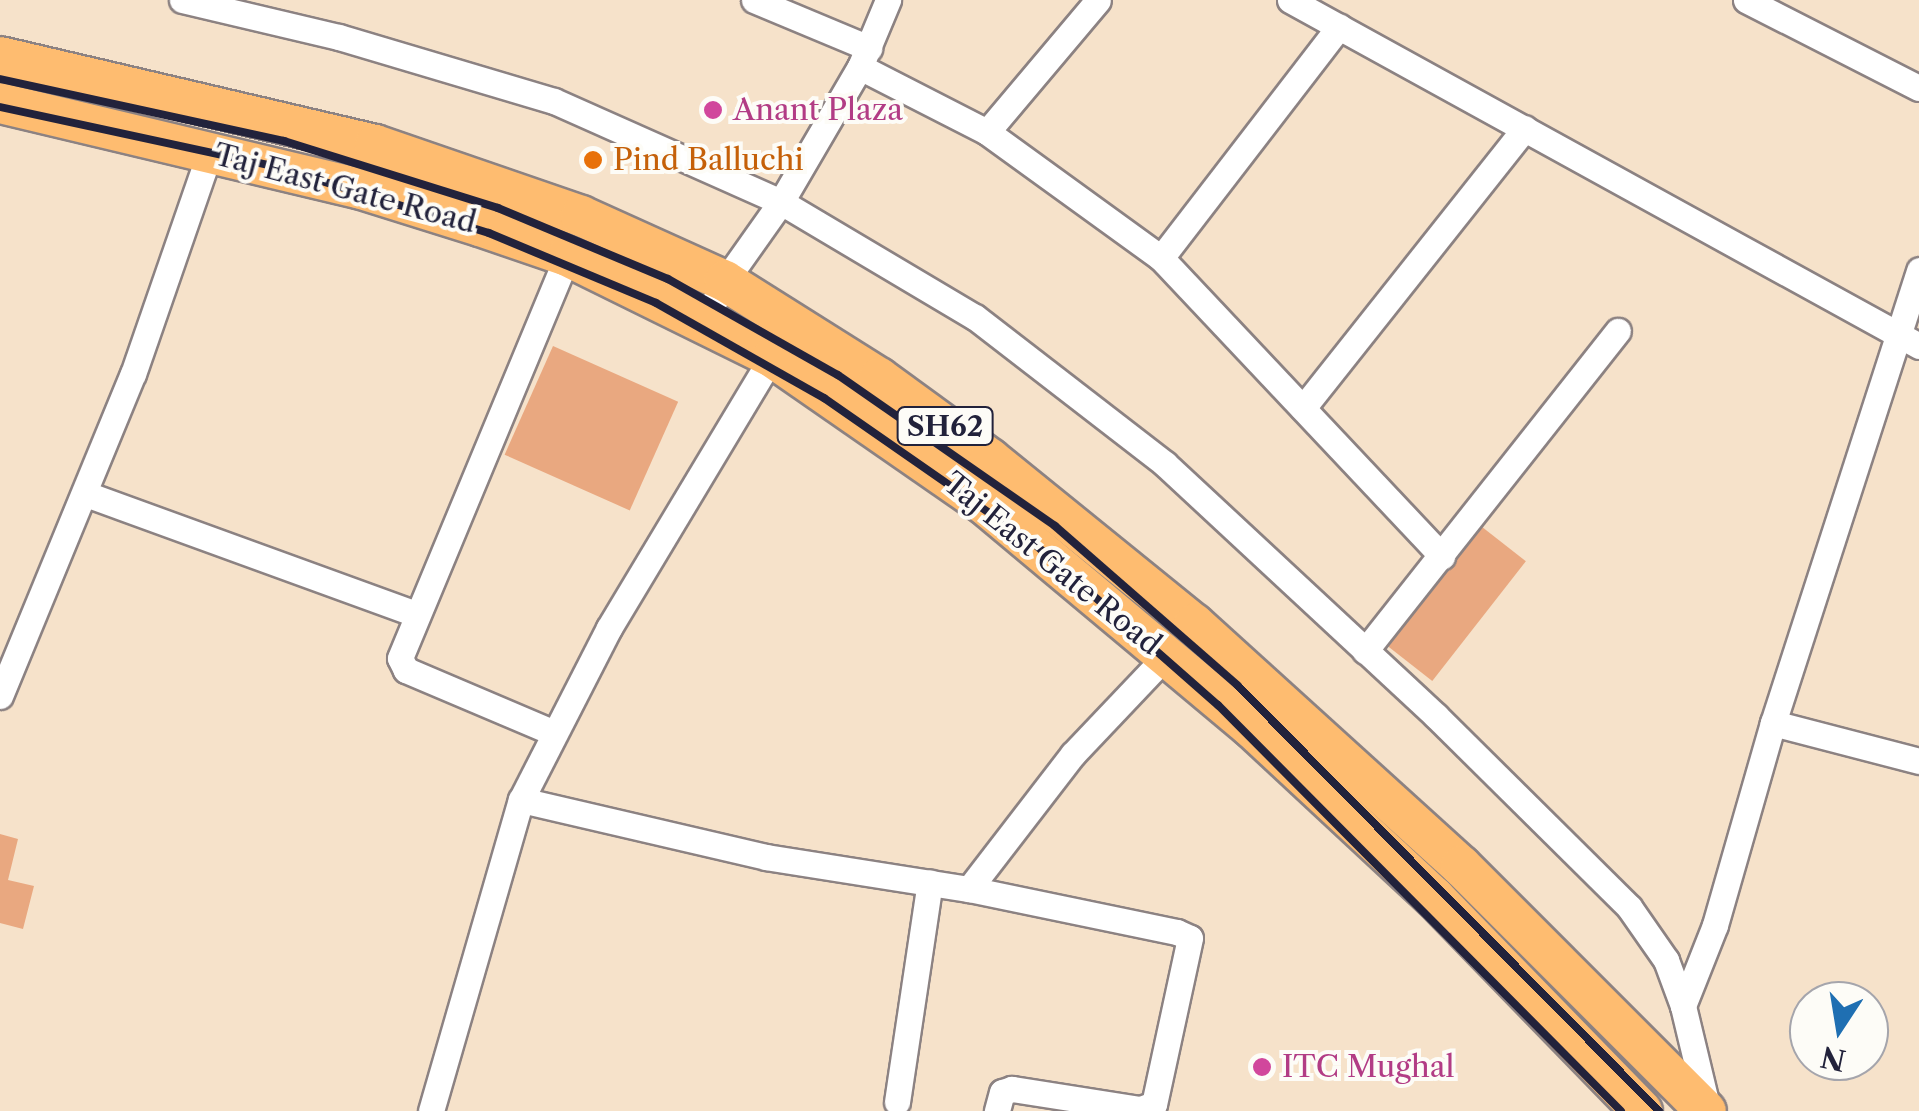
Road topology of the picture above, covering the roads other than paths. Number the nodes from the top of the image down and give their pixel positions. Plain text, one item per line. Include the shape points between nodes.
1 (182, 0) edge
2 (754, 0) edge
3 (888, 0) edge
4 (1098, 0) edge
5 (1290, 0) edge
6 (1746, 0) edge
7 (1339, 26) junction
8 (0, 56) edge
9 (865, 57) junction
10 (1919, 88) edge
11 (0, 103) edge
12 (1526, 128) junction
13 (987, 132) junction
14 (210, 152) junction
15 (781, 202) junction
16 (568, 256) junction
17 (1160, 258) junction
18 (1919, 270) edge
19 (725, 282) junction
20 (702, 322) junction
21 (1618, 331) dead end
22 (1909, 341) edge
23 (772, 357) junction
24 (1302, 408) junction
25 (86, 494) junction
26 (1442, 556) junction
27 (416, 614) junction
28 (1366, 650) junction
29 (1166, 656) junction
30 (0, 696) edge
31 (1773, 723) junction
32 (552, 732) junction
33 (1919, 761) edge
34 (521, 800) junction
35 (930, 882) junction
36 (969, 889) junction
37 (1684, 1006) junction
38 (897, 1102) dead end
39 (431, 1111) edge
40 (996, 1111) edge
41 (1642, 1111) edge
42 (1707, 1111) edge

1 - 15 street via 554,101
2 - 9 street
3 - 9 street
4 - 13 street
5 - 7 street
6 - 10 street
7 - 12 street
7 - 17 street
8 - 19 main road, SH62 via 375,145 581,216
9 - 13 street
9 - 15 street
11 - 14 main road, Taj East Gate Road / SH62
12 - 22 street
12 - 24 street
13 - 17 street
14 - 16 main road, Taj East Gate Road / SH62 via 358,188
14 - 25 street
15 - 19 street
15 - 28 street via 975,317 1165,464
16 - 20 main road, Taj East Gate Road / SH62
16 - 27 street
17 - 24 street
18 - 22 street
19 - 20 street
19 - 42 main road, SH62 via 879,378 1194,624 1462,866
20 - 23 main road, Taj East Gate Road / SH62
21 - 26 street
22 - 31 street
23 - 29 main road, Taj East Gate Road / SH62 via 982,503
23 - 32 street
24 - 26 street
25 - 27 street
25 - 30 street
26 - 28 street
27 - 32 street via 400,650 406,670
28 - 37 street via 1629,907 1666,960
29 - 36 street via 1073,754
29 - 41 main road, Taj East Gate Road / SH62 via 1434,898
31 - 33 street
31 - 37 street via 1715,925
32 - 34 street
34 - 35 street via 766,857
34 - 39 street
35 - 36 street
35 - 38 street
36 - 40 street via 1190,938 1154,1104 1140,1108 1012,1089 1002,1092
37 - 42 street

